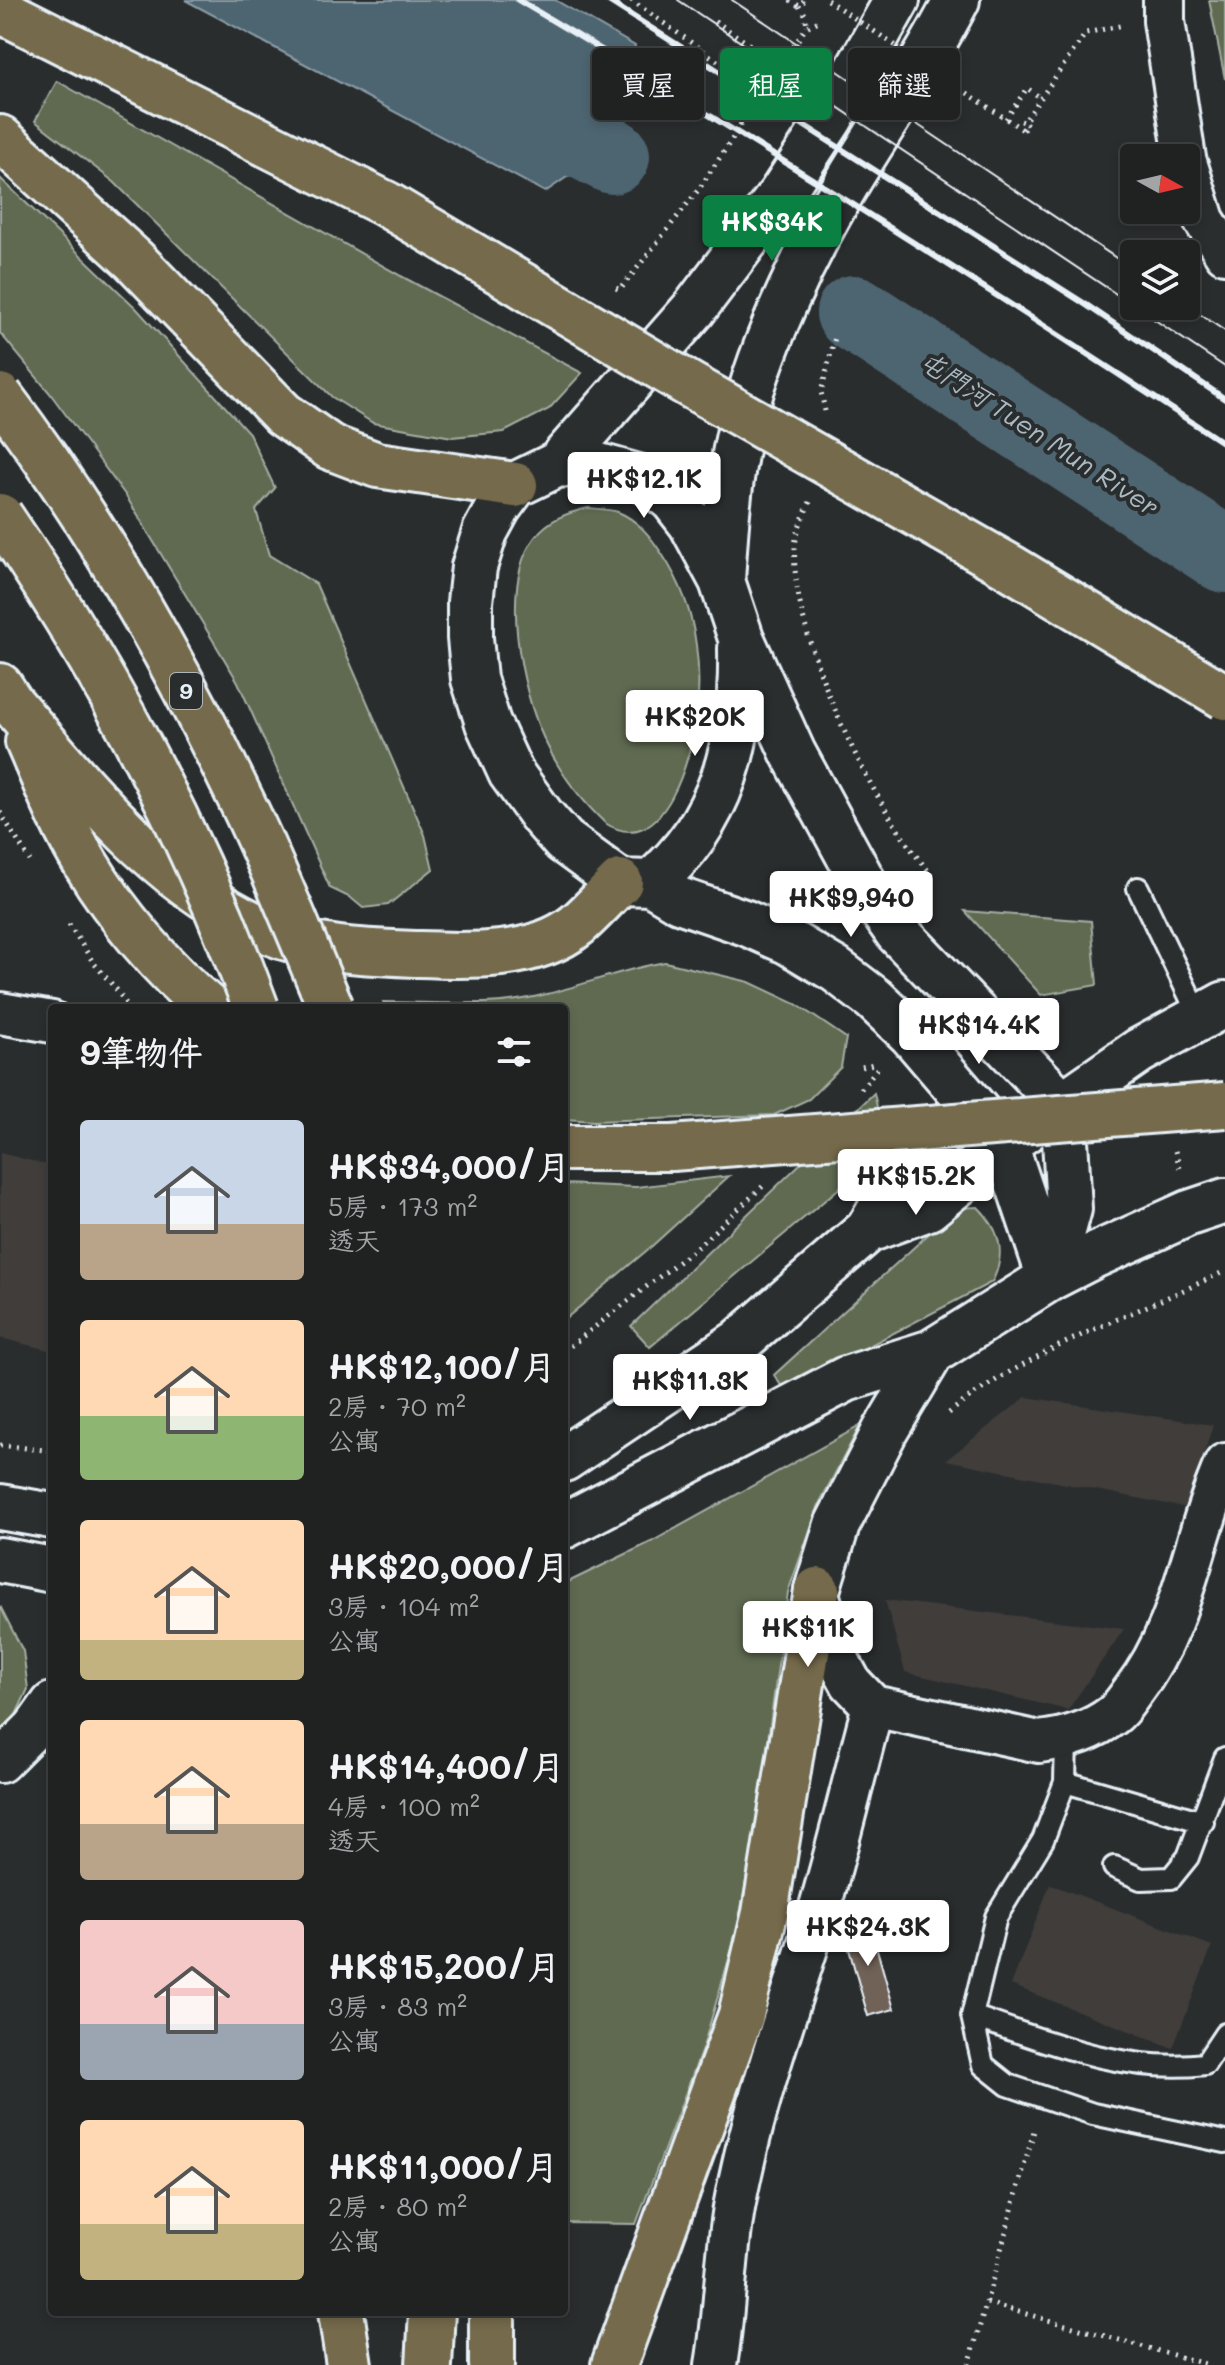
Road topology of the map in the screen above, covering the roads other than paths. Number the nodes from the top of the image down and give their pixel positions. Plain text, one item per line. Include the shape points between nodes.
1 (897, 0) edge
2 (957, 0) edge
3 (0, 10) edge
4 (1149, 12) edge
5 (0, 138) edge
6 (1183, 144) edge
7 (1200, 207) edge
8 (1225, 253) edge
9 (0, 396) edge
10 (558, 464) junction
11 (515, 485) junction
12 (0, 516) edge
13 (722, 581) junction
14 (741, 638) junction
15 (5, 694) edge
16 (1225, 697) edge
17 (635, 883) junction
18 (1138, 888) dead end
19 (205, 1004) edge
20 (254, 1004) edge
21 (329, 1004) edge
22 (1212, 1010) edge
23 (0, 1013) edge
24 (48, 1021) edge
25 (972, 1102) junction
26 (1063, 1105) junction
27 (1225, 1105) edge
28 (1005, 1144) junction
29 (568, 1148) edge
30 (1225, 1201) edge
31 (868, 1230) junction
32 (1050, 1278) junction
33 (932, 1352) junction
34 (574, 1445) edge
35 (1225, 1464) edge
36 (0, 1507) edge
37 (48, 1515) edge
38 (568, 1524) edge
39 (0, 1560) edge
40 (48, 1569) edge
41 (817, 1590) junction
42 (873, 1706) junction
43 (48, 1709) edge
44 (1066, 1739) junction
45 (1225, 1758) edge
46 (0, 1762) edge
47 (1065, 1782) junction
48 (1203, 1822) junction
49 (1114, 1867) dead end
50 (972, 2016) junction
51 (1225, 2034) edge
52 (1225, 2142) edge
53 (342, 2316) edge
54 (432, 2316) edge
55 (492, 2316) edge
56 (349, 2365) edge
57 (429, 2365) edge
58 (492, 2365) edge
59 (614, 2365) edge
60 (716, 2365) edge

1 - 10 main road via 830,119 773,204 694,309
2 - 13 main road via 829,215 771,338 739,435
3 - 16 highway, bridge via 386,204
4 - 6 street via 1164,21
5 - 11 highway via 134,260 283,414 330,447 377,465
7 - 8 street
9 - 21 highway, 9, bridge via 114,565 181,682 240,798
10 - 11 main road
10 - 13 main road via 599,466 656,486 691,523
11 - 17 main road via 485,532 474,567 474,679 511,773 542,816 564,841
12 - 20 highway, bridge via 154,774
13 - 14 main road
14 - 17 main road via 739,718 717,798 674,863
14 - 26 main road via 793,753 867,889 898,933
15 - 17 highway via 98,804 169,871 269,931 311,944 442,955 520,949 551,940
15 - 19 highway via 86,865 137,933
17 - 25 main road via 746,923 836,970 911,1034
18 - 22 lane
22 - 26 main road via 1139,1051
23 - 24 street
25 - 28 main road
25 - 31 main road via 905,1169
26 - 28 main road
26 - 32 main road via 1069,1209
27 - 29 highway, bridge via 672,1148
28 - 31 main road via 928,1208
28 - 32 main road
30 - 32 main road
31 - 34 main road via 739,1342
32 - 33 main road
33 - 38 main road via 846,1379
33 - 41 main road via 837,1525
35 - 44 street via 1209,1499 1174,1621 1149,1671 1115,1714
36 - 37 main road
39 - 40 main road
41 - 42 street via 837,1657 851,1683
41 - 59 highway via 765,1913 741,2015
42 - 44 street via 1039,1742
42 - 60 street via 749,2146 734,2210
43 - 46 street
44 - 47 lane
45 - 48 lane
47 - 48 lane
47 - 50 lane via 1043,1840 996,1917
48 - 49 lane via 1188,1857 1171,1878 1141,1879
50 - 51 lane via 1057,2046 1136,2064 1205,2064
50 - 52 lane via 983,2065 1008,2085 1093,2114
53 - 56 highway
54 - 57 highway
55 - 58 highway

